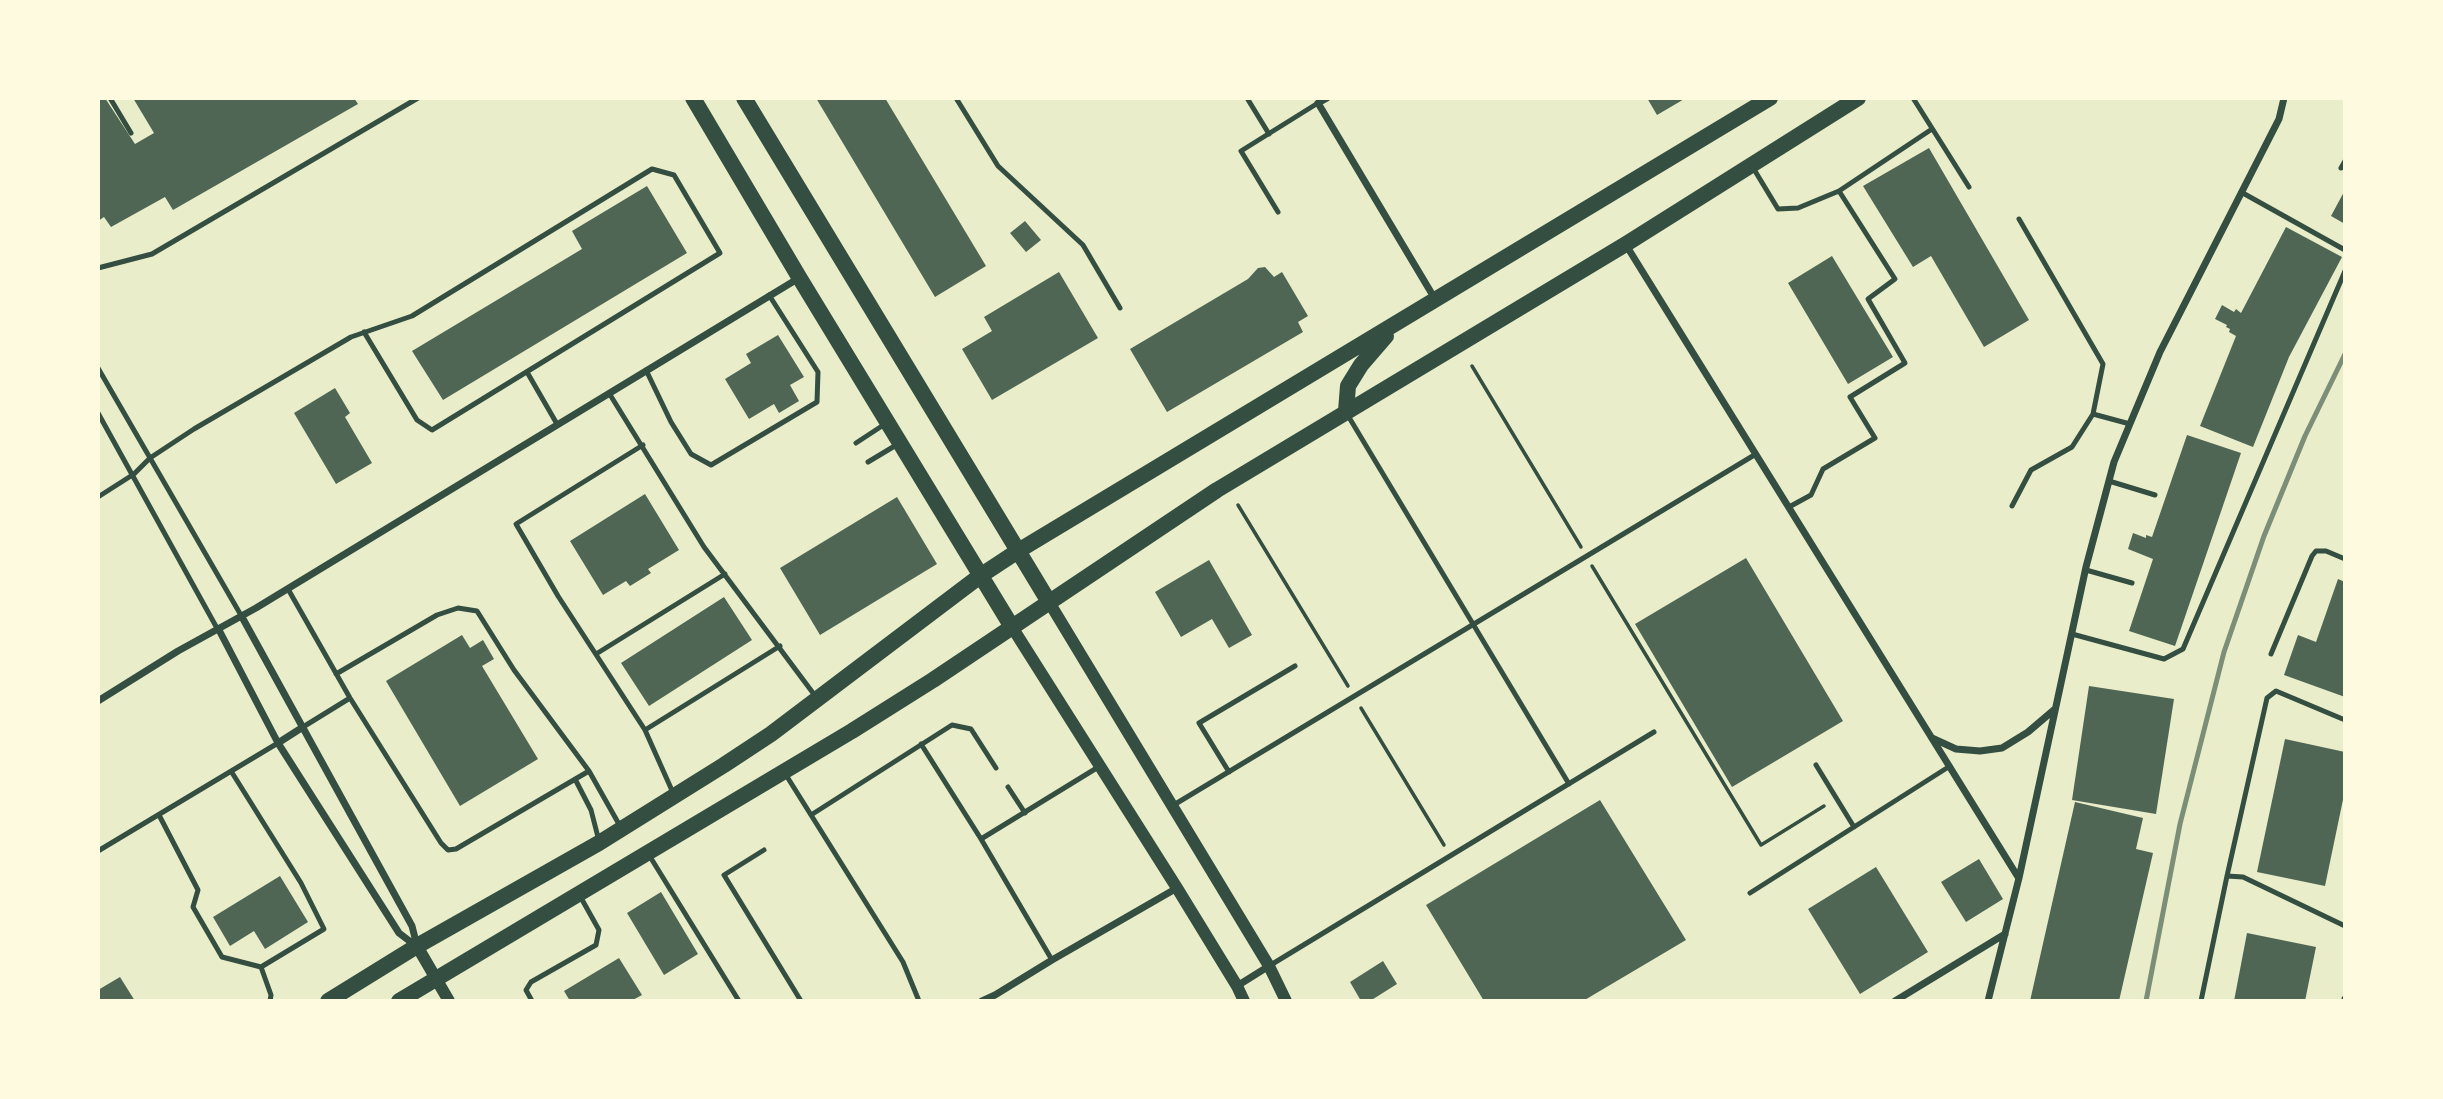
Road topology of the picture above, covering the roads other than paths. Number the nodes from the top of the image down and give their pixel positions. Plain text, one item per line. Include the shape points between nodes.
1 (110, 98) edge
2 (418, 98) edge
3 (693, 98) edge
4 (744, 98) edge
5 (956, 98) edge
6 (1247, 98) edge
7 (1327, 98) edge
8 (1770, 98) edge
9 (1858, 98) edge
10 (1913, 98) edge
11 (2284, 98) edge
12 (1318, 103) junction
13 (1933, 129) junction
14 (131, 133) dead end
15 (1269, 134) junction
16 (2345, 161) edge
17 (1752, 165) junction
18 (2341, 168) dead end
19 (1969, 187) dead end
20 (1839, 191) junction
21 (2241, 191) junction
22 (1278, 212) dead end
23 (2019, 219) dead end
24 (1626, 244) junction
25 (2345, 250) edge
26 (98, 268) edge
27 (2345, 271) edge
28 (799, 277) junction
29 (769, 295) junction
30 (1436, 300) junction
31 (1120, 309) dead end
32 (1398, 323) junction
33 (365, 332) junction
34 (98, 368) edge
35 (646, 370) junction
36 (527, 372) junction
37 (609, 393) junction
38 (1346, 411) junction
39 (98, 413) edge
40 (2093, 414) junction
41 (887, 422) junction
42 (557, 424) junction
43 (2130, 424) junction
44 (856, 443) dead end
45 (900, 443) junction
46 (643, 444) junction
47 (1756, 454) junction
48 (150, 458) junction
49 (868, 462) dead end
50 (134, 474) junction
51 (2109, 481) junction
52 (2155, 495) dead end
53 (98, 497) edge
54 (2012, 506) dead end
55 (1789, 507) junction
56 (1018, 551) junction
57 (2345, 559) edge
58 (2086, 570) junction
59 (725, 574) junction
60 (980, 576) junction
61 (2132, 583) dead end
62 (288, 589) junction
63 (1049, 602) junction
64 (242, 617) junction
65 (1474, 624) junction
66 (1012, 627) junction
67 (219, 631) junction
68 (2072, 634) junction
69 (780, 646) junction
70 (596, 654) junction
71 (2271, 654) dead end
72 (1295, 666) dead end
73 (336, 674) junction
74 (350, 698) junction
75 (818, 699) junction
76 (98, 701) edge
77 (2056, 708) junction
78 (2345, 720) edge
79 (303, 727) junction
80 (645, 730) junction
81 (1654, 732) dead end
82 (1932, 738) junction
83 (278, 743) junction
84 (921, 744) junction
85 (1816, 765) dead end
86 (1100, 766) junction
87 (1950, 766) junction
88 (996, 768) dead end
89 (231, 771) junction
90 (589, 771) junction
91 (784, 771) junction
92 (1229, 772) junction
93 (575, 779) junction
94 (1569, 784) junction
95 (1008, 787) dead end
96 (674, 796) junction
97 (1172, 806) junction
98 (1025, 813) junction
99 (159, 815) junction
100 (811, 815) junction
101 (1854, 827) junction
102 (622, 829) junction
103 (981, 839) junction
104 (599, 843) junction
105 (764, 850) dead end
106 (98, 851) edge
107 (647, 852) junction
108 (2227, 876) junction
109 (2019, 878) junction
110 (1177, 888) junction
111 (1750, 893) dead end
112 (579, 894) junction
113 (2345, 926) edge
114 (2006, 934) junction
115 (417, 946) junction
116 (1052, 960) junction
117 (1269, 966) junction
118 (261, 967) junction
119 (436, 979) junction
120 (1237, 986) junction
121 (270, 1001) edge
122 (328, 1001) edge
123 (399, 1001) edge
124 (449, 1001) edge
125 (532, 1001) edge
126 (739, 1001) edge
127 (801, 1001) edge
128 (919, 1001) edge
129 (982, 1001) edge
130 (1244, 1001) edge
131 (1286, 1001) edge
132 (1895, 1001) edge
133 (1988, 1001) edge
134 (2202, 1001) edge

1 - 14 lane
2 - 26 lane via 152,254
3 - 28 main road
4 - 56 main road
5 - 31 lane via 998,166 1083,245
6 - 15 lane
7 - 12 street
8 - 30 main road
9 - 17 main road
10 - 13 lane
11 - 21 street
12 - 15 lane
12 - 30 street
13 - 19 lane
13 - 20 lane
15 - 22 lane via 1241,150
16 - 18 lane
17 - 20 lane via 1778,209 1798,208
17 - 24 main road
20 - 55 lane via 1895,279 1868,299 1905,363 1850,397 1875,438 1822,469 1811,495
21 - 25 lane
21 - 43 street via 2160,352
23 - 40 lane via 2103,364
24 - 38 main road
24 - 47 street
27 - 68 lane via 2183,649 2164,659
28 - 29 street
28 - 41 main road
29 - 35 street
29 - 35 lane via 818,372 817,402 712,465 691,454
30 - 32 main road
32 - 38 main road via 1348,386
32 - 56 main road
33 - 36 lane via 417,420 432,430
33 - 36 lane via 412,317 652,169 674,175 720,253
33 - 48 lane
34 - 48 lane
35 - 37 street
36 - 42 lane
37 - 42 street
37 - 46 lane
38 - 63 main road
38 - 65 lane
39 - 50 lane
40 - 43 lane
40 - 54 lane via 2073,447 2031,470
41 - 44 lane
41 - 45 main road
42 - 62 street
43 - 51 street
45 - 49 lane
45 - 60 main road
46 - 59 lane
46 - 70 lane via 516,524
47 - 55 street
47 - 65 lane
48 - 50 lane
48 - 64 lane
50 - 53 lane
50 - 67 lane
51 - 52 lane
51 - 58 street
55 - 82 street
56 - 60 main road
56 - 63 main road
57 - 71 lane via 2326,551 2312,556
58 - 61 lane
58 - 68 street
59 - 69 lane
59 - 70 lane
60 - 66 main road
60 - 75 main road
62 - 64 street
62 - 73 lane
63 - 66 main road
63 - 97 street
64 - 67 street
64 - 79 street
65 - 92 lane
65 - 94 lane
66 - 86 street
66 - 91 main road
67 - 76 street
67 - 83 street
68 - 77 street
69 - 75 lane
69 - 80 lane
70 - 80 lane
72 - 92 lane via 1199,723
73 - 74 lane
73 - 90 lane via 432,618 458,608 477,611 514,670
74 - 79 lane
74 - 93 lane via 448,850
75 - 96 main road
77 - 82 street via 2002,748 1955,749
77 - 109 street
78 - 108 lane via 2276,691 2267,698
79 - 83 street
79 - 115 street via 412,926
80 - 96 lane
81 - 94 lane
82 - 87 street
83 - 89 lane
83 - 115 street via 399,933
84 - 88 lane via 952,725 971,729
84 - 100 lane
84 - 103 lane
85 - 101 lane
86 - 98 lane
86 - 110 street
87 - 101 lane
87 - 109 street
89 - 99 lane
89 - 118 lane via 301,883 324,929
90 - 93 lane
90 - 102 lane
91 - 100 lane
91 - 107 main road
92 - 97 lane
93 - 104 lane via 594,818
94 - 117 lane
95 - 98 lane
96 - 102 main road
97 - 117 street
98 - 103 lane
99 - 106 lane
99 - 118 lane via 198,890 193,907 222,957
100 - 128 lane via 903,962
101 - 111 lane
102 - 104 main road
103 - 116 lane
104 - 115 main road
105 - 127 lane via 724,875
107 - 112 main road
107 - 126 lane
108 - 113 lane via 2244,877
108 - 134 lane
109 - 114 street
110 - 116 street
110 - 120 street
112 - 119 main road
112 - 125 lane via 599,930 596,945 531,982 526,990
114 - 132 street
114 - 133 street
115 - 119 street
115 - 122 main road
116 - 129 street
117 - 120 street
117 - 131 street
118 - 121 lane
119 - 123 main road
119 - 124 street
120 - 130 street

